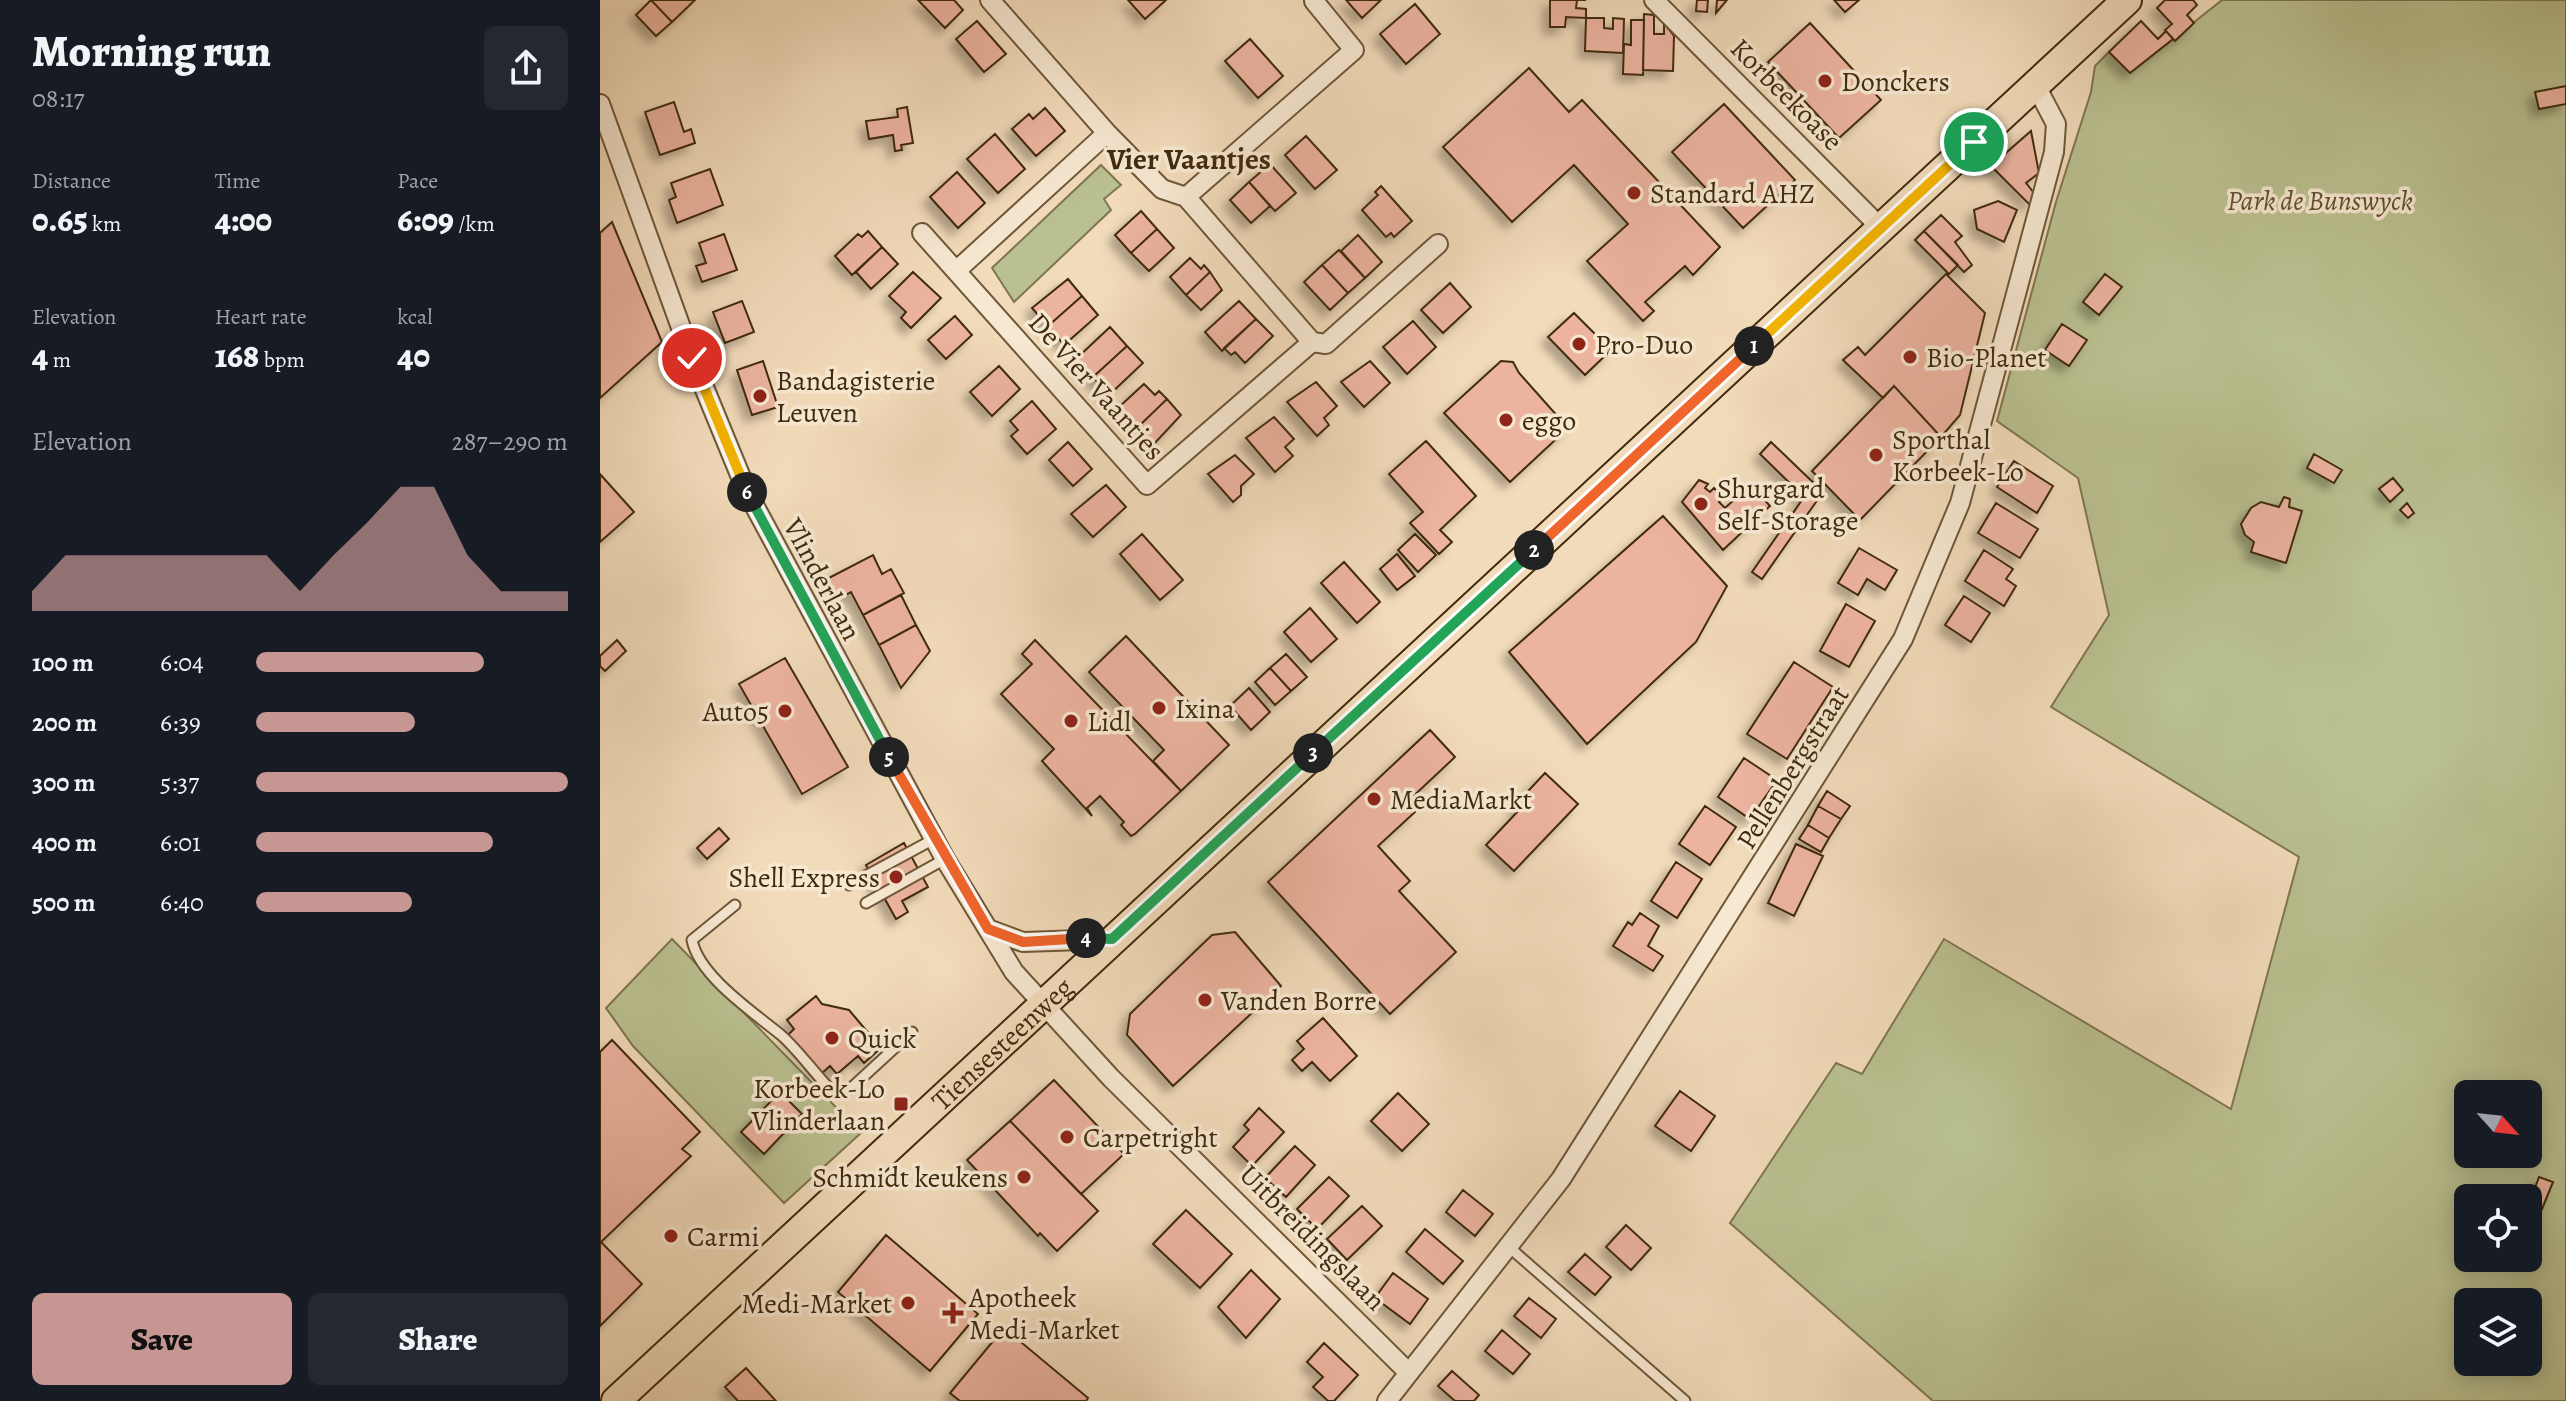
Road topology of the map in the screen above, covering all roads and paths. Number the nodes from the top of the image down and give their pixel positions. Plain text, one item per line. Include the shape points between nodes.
1 (990, 0) edge
2 (1654, 0) edge
3 (2127, 0) edge
4 (1314, 1) edge
5 (2035, 84) junction
6 (600, 104) edge
7 (1107, 133) junction
8 (1186, 197) junction
9 (1881, 228) junction
10 (922, 233) dead end
11 (1438, 244) dead end
12 (956, 271) junction
13 (1312, 342) junction
14 (934, 839) junction
15 (945, 859) junction
16 (849, 885) dead end
17 (866, 903) dead end
18 (735, 905) dead end
19 (988, 929) junction
20 (1112, 939) junction
21 (1042, 1004) junction
22 (912, 1032) dead end
23 (1510, 1248) junction
24 (1409, 1373) junction
25 (616, 1401) edge
26 (1387, 1401) edge
27 (1685, 1401) edge

1 - 7 street
2 - 9 street, Korbeekoase
3 - 5 main road, Tiensesteenweg
4 - 8 street via 1354,50
5 - 9 main road, Tiensesteenweg
5 - 23 street, Pellenbergstraat via 2056,124 2054,152 1960,503 1903,639 1622,1088
6 - 14 street, Vlinderlaan via 747,492
7 - 8 street via 1162,189
7 - 12 street
8 - 13 street
9 - 20 main road, Tiensesteenweg
10 - 12 street, De Vier Vaantjes
11 - 13 street, De Vier Vaantjes via 1326,344
12 - 13 street, De Vier Vaantjes via 1147,485
14 - 15 street, Vlinderlaan
14 - 16 lane
15 - 17 lane
15 - 19 street, Vlinderlaan
18 - 22 lane via 692,940 695,956 828,1087 850,1089
19 - 20 street via 1023,942
19 - 21 street, Vlinderlaan via 1014,972
20 - 21 main road, Tiensesteenweg
21 - 24 street, Uitbreidingslaan
21 - 25 main road, Tiensesteenweg
23 - 24 street, Pellenbergstraat
23 - 27 lane
24 - 26 street, Pellenbergstraat

